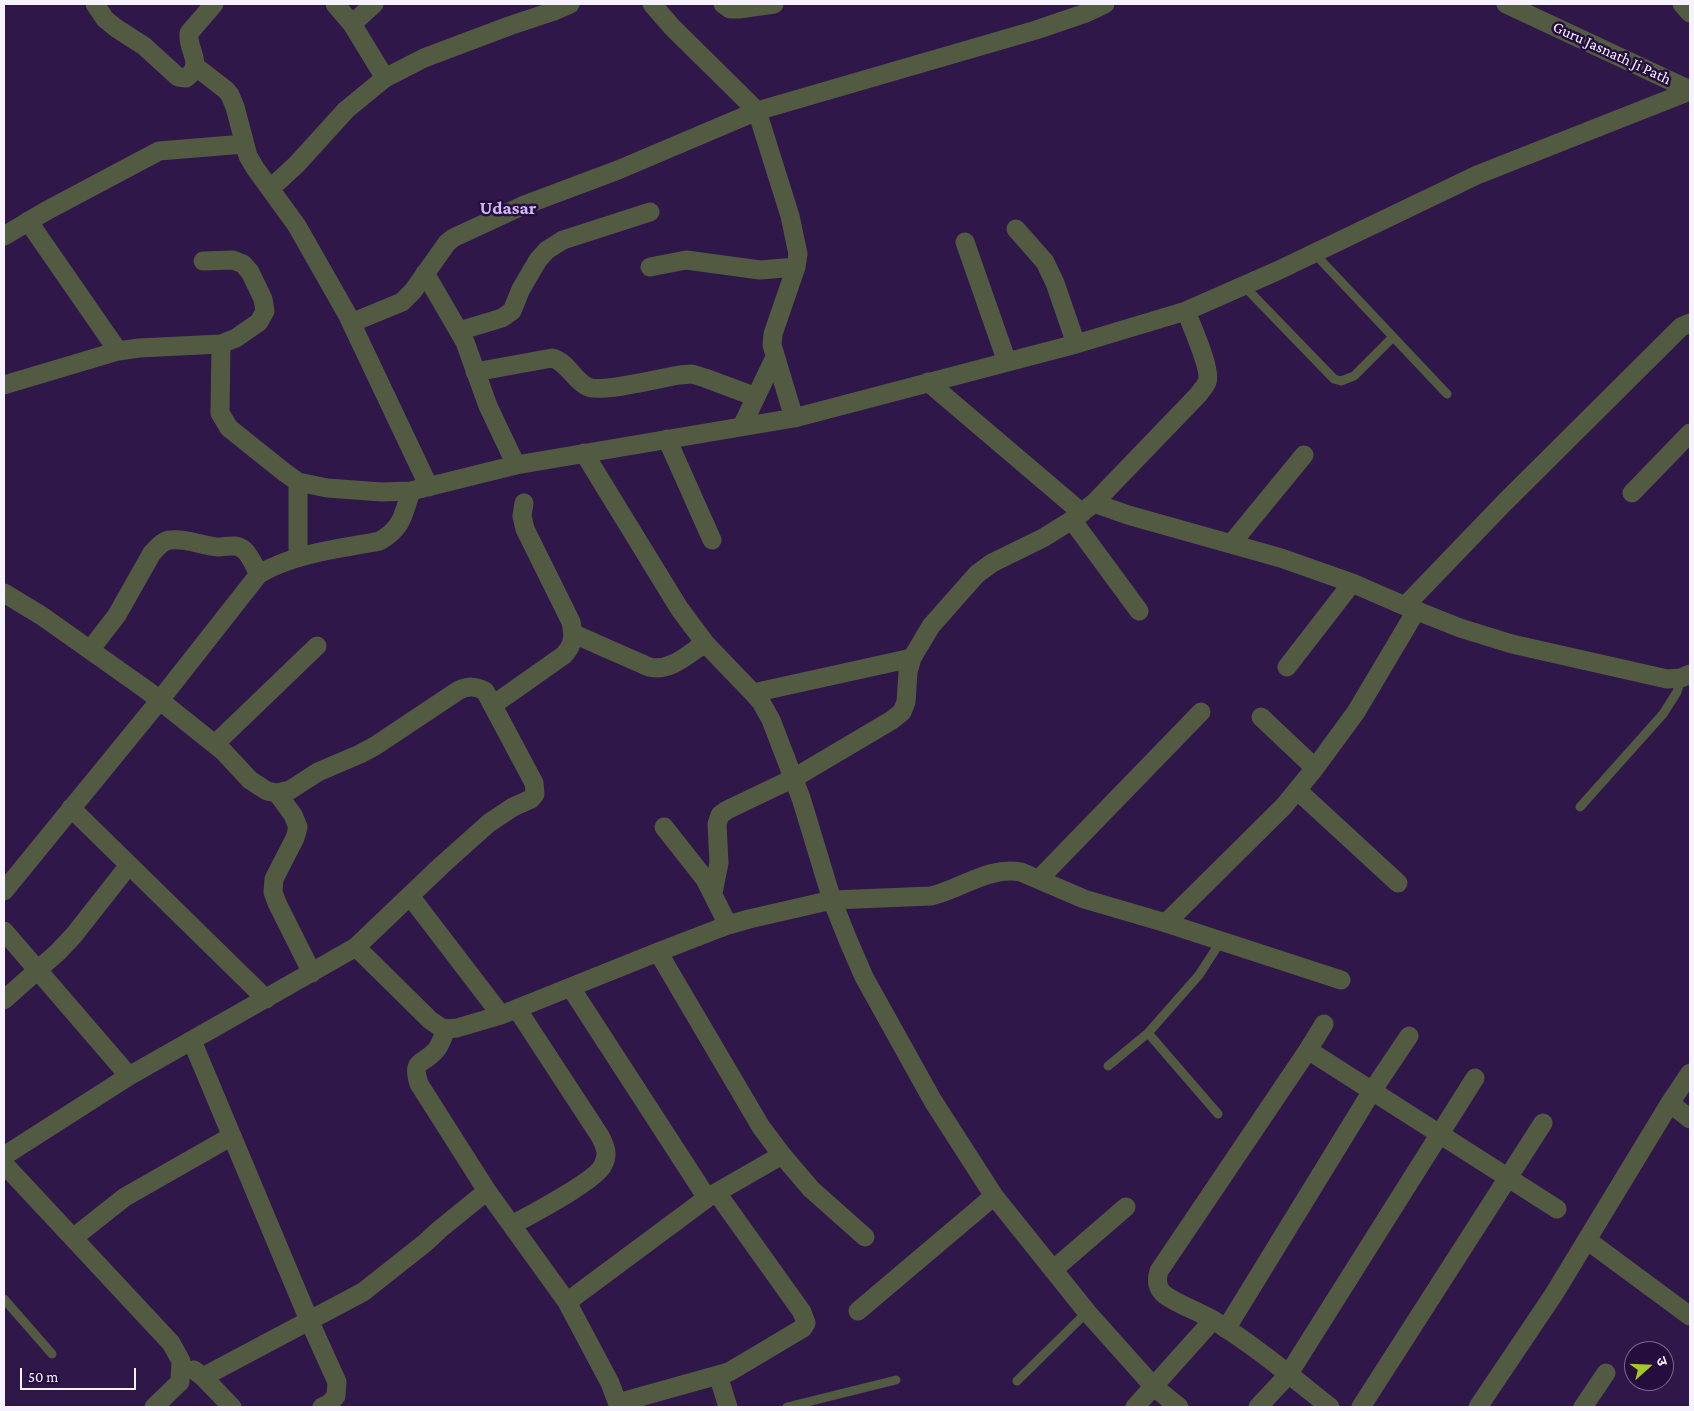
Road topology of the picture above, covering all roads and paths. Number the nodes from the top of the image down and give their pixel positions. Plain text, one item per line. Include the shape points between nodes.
1 (95, 4) edge
2 (214, 4) edge
3 (335, 4) edge
4 (374, 4) edge
5 (570, 4) edge
6 (652, 4) edge
7 (723, 4) edge
8 (774, 4) edge
9 (1105, 4) edge
10 (1506, 4) edge
11 (1682, 4) edge
12 (1690, 13) edge
13 (352, 24) junction
14 (195, 66) junction
15 (385, 78) junction
16 (1690, 90) edge
17 (756, 111) junction
18 (244, 144) junction
19 (270, 189) junction
20 (650, 212) dead end
21 (28, 221) junction
22 (1016, 229) dead end
23 (4, 236) edge
24 (965, 242) dead end
25 (1314, 253) junction
26 (203, 260) dead end
27 (650, 267) dead end
28 (796, 267) junction
29 (425, 273) junction
30 (1244, 286) junction
31 (1186, 311) junction
32 (351, 323) junction
33 (1690, 323) edge
34 (460, 331) junction
35 (1393, 337) junction
36 (221, 344) junction
37 (1076, 344) junction
38 (118, 352) junction
39 (774, 357) junction
40 (1007, 362) junction
41 (475, 372) junction
42 (928, 382) junction
43 (4, 385) edge
44 (1447, 394) dead end
45 (756, 397) junction
46 (794, 418) junction
47 (742, 426) junction
48 (1690, 433) edge
49 (667, 439) junction
50 (584, 453) junction
51 (1304, 455) dead end
52 (516, 464) junction
53 (298, 482) junction
54 (420, 489) junction
55 (1632, 493) dead end
56 (524, 502) dead end
57 (1083, 512) junction
58 (712, 540) dead end
59 (1231, 544) junction
60 (298, 558) junction
61 (259, 574) junction
62 (1352, 583) junction
63 (4, 593) edge
64 (1410, 608) junction
65 (1139, 611) dead end
66 (574, 634) junction
67 (705, 643) junction
68 (317, 646) dead end
69 (90, 650) junction
70 (912, 658) junction
71 (1287, 667) dead end
72 (1685, 676) edge
73 (753, 693) junction
74 (160, 700) junction
75 (493, 705) junction
76 (1201, 712) dead end
77 (1260, 716) dead end
78 (215, 744) junction
79 (1315, 768) junction
80 (794, 778) junction
81 (1297, 790) junction
82 (277, 793) junction
83 (1580, 807) dead end
84 (71, 808) junction
85 (664, 827) dead end
86 (129, 865) junction
87 (1039, 879) junction
88 (1398, 883) dead end
89 (4, 891) edge
90 (713, 893) junction
91 (410, 896) junction
92 (832, 900) junction
93 (1166, 923) junction
94 (728, 925) junction
95 (4, 931) edge
96 (1221, 941) junction
97 (356, 947) junction
98 (658, 952) junction
99 (38, 970) junction
100 (312, 973) junction
101 (1341, 980) dead end
102 (571, 988) junction
103 (4, 1000) edge
104 (266, 1000) junction
105 (509, 1012) junction
106 (1324, 1024) dead end
107 (446, 1029) junction
108 (1148, 1033) junction
109 (1409, 1036) dead end
110 (192, 1040) junction
111 (1308, 1050) junction
112 (1108, 1066) dead end
113 (1690, 1072) edge
114 (129, 1076) junction
115 (1474, 1078) dead end
116 (1372, 1091) junction
117 (1670, 1103) junction
118 (1218, 1114) dead end
119 (1690, 1119) edge
120 (1543, 1123) dead end
121 (1440, 1134) junction
122 (232, 1136) junction
123 (782, 1155) junction
124 (4, 1156) edge
125 (4, 1164) edge
126 (1508, 1177) junction
127 (487, 1191) junction
128 (712, 1195) junction
129 (994, 1196) junction
130 (1126, 1207) dead end
131 (1558, 1209) dead end
132 (512, 1225) junction
133 (865, 1237) dead end
134 (73, 1238) junction
135 (1587, 1240) junction
136 (1053, 1270) junction
137 (4, 1300) edge
138 (566, 1302) junction
139 (858, 1310) dead end
140 (1087, 1312) junction
141 (1690, 1316) edge
142 (309, 1320) junction
143 (1219, 1324) junction
144 (52, 1354) dead end
145 (181, 1361) junction
146 (1606, 1373) dead end
147 (1288, 1374) junction
148 (718, 1375) junction
149 (203, 1377) junction
150 (896, 1380) dead end
151 (1018, 1381) dead end
152 (1154, 1387) junction
153 (619, 1405) edge
154 (154, 1407) edge
155 (232, 1407) edge
156 (322, 1407) edge
157 (728, 1407) edge
158 (787, 1407) edge
159 (1135, 1407) edge
160 (1180, 1407) edge
161 (1258, 1407) edge
162 (1330, 1407) edge
163 (1361, 1407) edge
164 (1478, 1407) edge
165 (1583, 1407) edge

1 - 14 street via 105,19 144,46 178,77 186,78
2 - 14 street via 189,33
3 - 13 street
4 - 13 street
5 - 15 street via 424,58
6 - 17 street
7 - 8 street via 730,9
9 - 17 street via 1036,30
10 - 16 street, Guru Jasnath Ji Path
11 - 12 street
13 - 15 street
14 - 18 street via 230,95
15 - 19 street via 346,110
16 - 25 street via 1477,175
17 - 28 street via 790,216 798,254
17 - 29 street via 618,170 522,206 453,238
18 - 19 street
18 - 21 street via 159,151
19 - 32 street via 297,226
20 - 34 street via 563,240 547,250 521,289 512,311 502,318
21 - 23 street
21 - 38 street
22 - 37 street via 1044,262 1055,283
24 - 40 street
25 - 30 street
25 - 35 lane
26 - 36 street via 233,260 243,264 264,299 265,311 259,322
27 - 28 street via 686,260 760,270
28 - 39 street via 773,334
29 - 32 street via 402,302
29 - 34 street
30 - 31 street
30 - 35 lane via 1334,379 1341,381 1354,376
31 - 37 street
31 - 57 street via 1206,366 1207,382
32 - 54 street
33 - 64 street via 1682,327 1504,503
34 - 41 street
35 - 44 lane
36 - 38 street
36 - 53 street via 220,413 229,428
37 - 40 street
38 - 43 street
39 - 45 street
39 - 46 street
40 - 42 street
41 - 45 street via 552,358 559,360 580,382 593,389 692,374
41 - 52 street
42 - 46 street
42 - 57 street
45 - 47 street
46 - 47 street
47 - 49 street
48 - 55 street
49 - 50 street
49 - 58 street
50 - 52 street
50 - 67 street via 679,608
51 - 59 street
52 - 54 street
53 - 54 street via 327,488 382,492
53 - 60 street
54 - 60 street via 401,522 380,541
56 - 66 street via 522,516 525,529
57 - 59 street via 1128,515
57 - 65 street
57 - 70 street via 977,574 931,626
59 - 62 street
60 - 61 street
61 - 69 street via 245,550 235,545 211,546 169,540 152,553 117,615
61 - 74 street
62 - 64 street
62 - 71 street
63 - 69 street
64 - 72 street via 1512,644 1667,678
64 - 79 street via 1356,712
66 - 67 street via 658,669 667,667
66 - 75 street via 572,647 564,655
67 - 73 street
68 - 78 street
69 - 74 street
70 - 73 street
70 - 80 street via 902,712
72 - 83 lane via 1663,714
73 - 80 street via 771,720
74 - 78 street
74 - 84 street
75 - 82 street via 485,691 477,687 459,690 368,750 318,772 290,790
75 - 91 street via 534,783 534,794 531,799 489,823
76 - 87 street
77 - 79 street
78 - 82 street via 250,780 267,791
79 - 81 street
80 - 90 street via 720,815 717,824 719,863
80 - 92 street
81 - 88 street
81 - 93 street
82 - 100 street via 298,827 274,879 273,892
84 - 86 street
84 - 89 street
85 - 90 street
86 - 99 street via 74,935
86 - 104 street
87 - 92 street via 1021,872 999,871 931,896
87 - 93 street via 1084,898
90 - 94 street
91 - 97 street
91 - 105 street
92 - 94 street
92 - 129 street via 864,978 932,1101
93 - 96 street
94 - 98 street
95 - 99 street
96 - 101 street
96 - 108 lane via 1199,975
97 - 100 street
97 - 107 street via 430,1020
98 - 102 street
98 - 123 street via 761,1127
99 - 103 street
99 - 114 street
100 - 104 street
102 - 105 street
102 - 128 street
104 - 110 street
105 - 107 street
105 - 132 street via 600,1136 607,1151 603,1166 592,1178
106 - 111 street
107 - 127 street via 435,1052 418,1064 415,1072 419,1084
108 - 112 lane
108 - 118 lane
109 - 116 street
110 - 114 street
110 - 122 street
111 - 116 street
111 - 143 street via 1159,1271 1158,1287 1164,1294
113 - 117 street
114 - 124 street
115 - 121 street
116 - 121 street
116 - 143 street
117 - 119 street
117 - 135 street
120 - 126 street
121 - 126 street
121 - 147 street
122 - 134 street via 125,1197
122 - 142 street
123 - 128 street
123 - 133 street via 811,1189
125 - 134 street
126 - 131 street
126 - 163 street
127 - 132 street
127 - 142 street via 363,1292
128 - 138 street
128 - 148 street via 802,1312 806,1323 803,1328 729,1372
129 - 136 street
129 - 139 street
130 - 136 street
132 - 138 street
134 - 145 street via 171,1343
135 - 141 street
135 - 164 street
136 - 140 street
137 - 144 lane
138 - 153 street
140 - 151 lane
140 - 152 street
142 - 149 street
142 - 156 street via 337,1382 336,1396
143 - 147 street
143 - 152 street
145 - 149 street
145 - 154 street via 180,1382
146 - 165 street
147 - 161 street
147 - 162 street
148 - 153 street
148 - 157 street
149 - 155 street
150 - 158 lane
152 - 159 street
152 - 160 street

